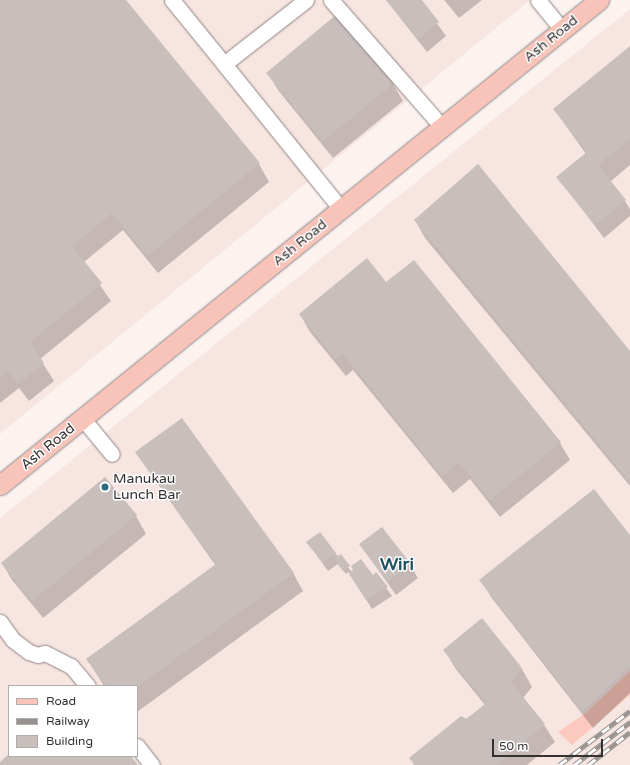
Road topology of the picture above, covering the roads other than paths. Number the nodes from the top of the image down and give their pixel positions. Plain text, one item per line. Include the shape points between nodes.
1 (172, 0) edge
2 (306, 0) edge
3 (331, 0) edge
4 (538, 0) edge
5 (599, 0) edge
6 (562, 30) junction
7 (224, 64) junction
8 (442, 127) junction
9 (341, 209) junction
10 (83, 419) junction
11 (112, 454) dead end
12 (0, 485) edge
13 (0, 622) edge
14 (87, 685) edge
15 (138, 747) edge
16 (152, 765) edge

1 - 7 lane
2 - 7 lane
3 - 8 lane
4 - 6 lane
5 - 6 main road, Ash Road
6 - 8 main road, Ash Road
7 - 9 lane
8 - 9 main road, Ash Road
9 - 10 main road, Ash Road
10 - 11 lane
10 - 12 main road, Ash Road
13 - 14 lane via 13,640 29,652 38,655 45,653 71,666
15 - 16 lane

